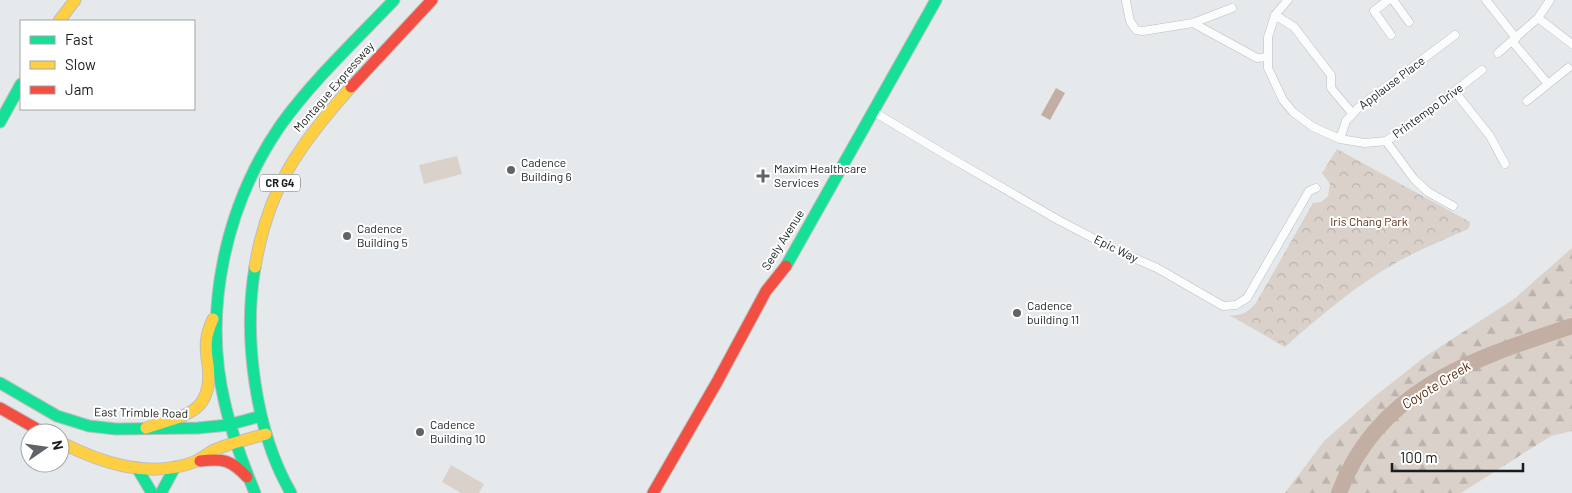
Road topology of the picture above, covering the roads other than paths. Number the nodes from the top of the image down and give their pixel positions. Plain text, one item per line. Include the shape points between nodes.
1 (75, 0) edge
2 (394, 0) edge
3 (432, 0) edge
4 (936, 0) edge
5 (1388, 0) edge
6 (1393, 0) edge
7 (1486, 0) edge
8 (1550, 0) edge
9 (1126, 1) dead end
10 (1286, 1) edge
11 (1232, 8) dead end
12 (1275, 15) junction
13 (1538, 18) junction
14 (60, 20) edge
15 (1409, 22) dead end
16 (1193, 23) junction
17 (1391, 35) dead end
18 (1455, 35) dead end
19 (1514, 39) junction
20 (1572, 44) edge
21 (1498, 53) dead end
22 (1268, 57) junction
23 (1568, 68) dead end
24 (1482, 70) dead end
25 (1548, 84) junction
26 (20, 86) edge
27 (1455, 92) junction
28 (1527, 100) dead end
29 (874, 112) junction
30 (1352, 113) junction
31 (0, 122) edge
32 (1340, 139) junction
33 (1386, 141) junction
34 (1506, 164) dead end
35 (1316, 188) dead end
36 (1453, 206) dead end
37 (216, 314) junction
38 (0, 383) edge
39 (0, 408) edge
40 (261, 416) junction
41 (26, 423) edge
42 (228, 425) junction
43 (146, 428) junction
44 (266, 434) junction
45 (234, 444) junction
46 (70, 447) edge
47 (195, 462) junction
48 (175, 467) junction
49 (137, 468) junction
50 (247, 477) junction
51 (152, 493) edge
52 (161, 493) edge
53 (255, 493) edge
54 (291, 493) edge
55 (653, 493) edge

1 - 14 main road
2 - 37 main road, Montague Expressway / CR G4 via 299,102 254,168 224,251
3 - 40 main road, Montague Expressway / CR G4 via 305,141 267,211 252,284 250,322
4 - 29 main road, Seely Avenue
5 - 17 street via 1374,11
6 - 15 street
7 - 19 street
8 - 13 street
9 - 16 street via 1130,21 1136,30
10 - 12 street, Printempo Drive
11 - 16 street
12 - 22 street, Printempo Drive via 1268,37
12 - 30 street via 1294,27 1331,75 1331,88
13 - 19 street
13 - 20 street
16 - 22 street via 1257,58
18 - 30 street, Applause Place
19 - 21 street
19 - 25 street
22 - 32 street, Printempo Drive via 1268,68 1275,84 1293,112 1313,127
23 - 25 street
24 - 27 street, Printempo Drive
25 - 28 street
26 - 31 main road
27 - 33 street, Printempo Drive
27 - 34 street via 1490,136
29 - 35 street, Epic Way via 1060,221 1157,268 1223,306 1236,305 1247,298 1309,191
29 - 55 main road, Seely Avenue via 785,268 766,291
30 - 32 street, Applause Place
32 - 33 street, Printempo Drive via 1365,143
33 - 36 street via 1414,179 1428,192
37 - 42 main road, Montague Expressway / CR G4 via 216,340
37 - 43 main road via 206,336 208,390 203,402 181,416
38 - 43 main road, East Trimble Road via 73,422 106,428
39 - 41 main road
40 - 42 main road, East Trimble Road
40 - 44 main road, Montague Expressway / CR G4
42 - 43 main road, East Trimble Road
42 - 45 main road, Montague Expressway / CR G4
44 - 45 main road
44 - 54 main road, Montague Expressway / CR G4
45 - 47 main road via 217,449
45 - 50 main road, Montague Expressway / CR G4
46 - 49 main road via 106,462
47 - 48 main road
47 - 50 main road via 223,458 234,463
48 - 49 main road
48 - 52 main road
49 - 51 main road
50 - 53 main road, Montague Expressway / CR G4

